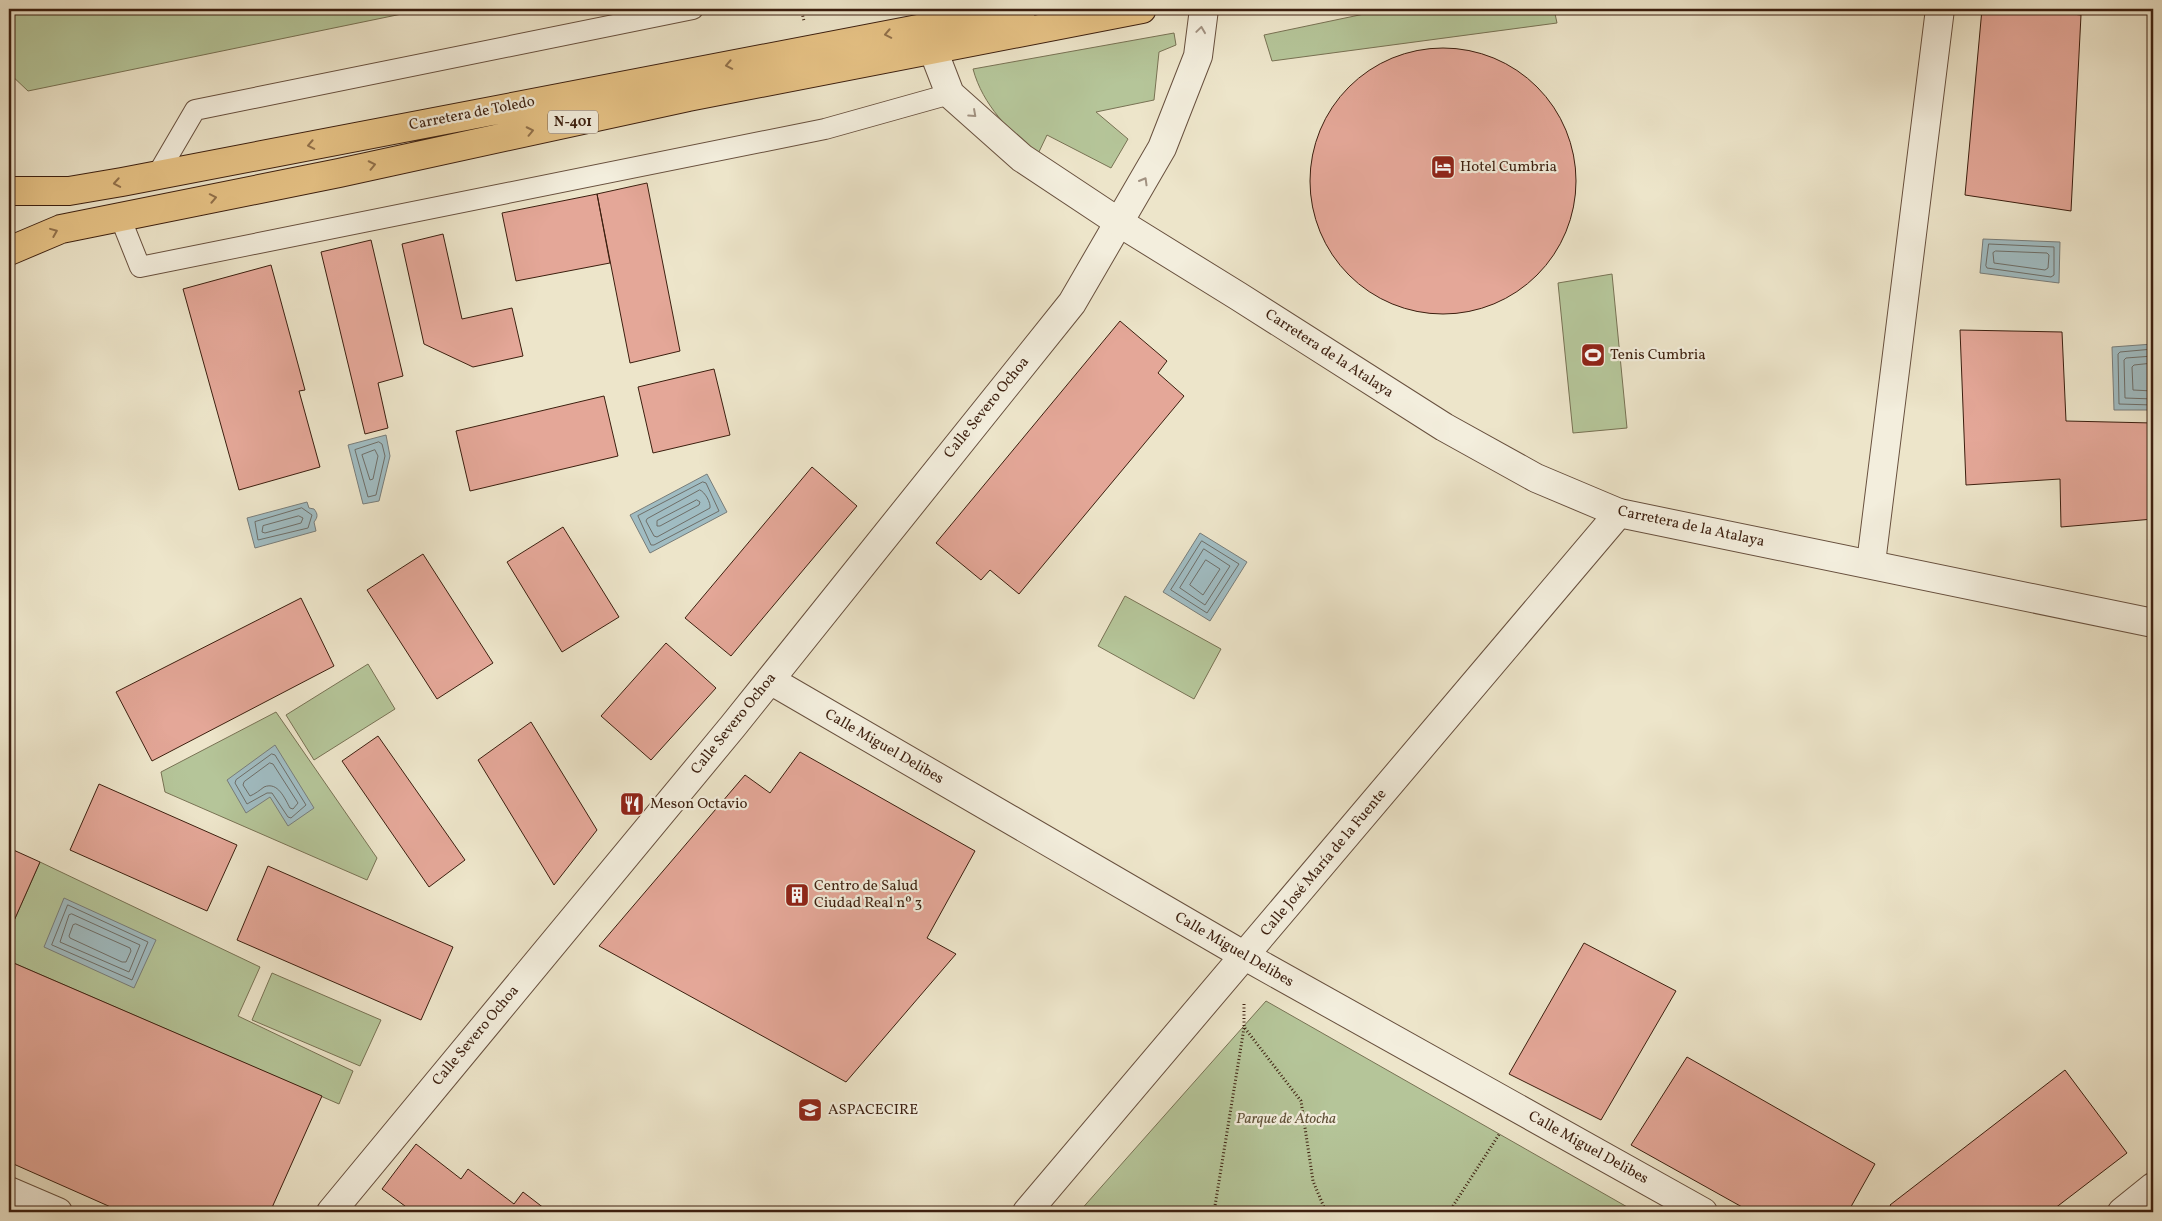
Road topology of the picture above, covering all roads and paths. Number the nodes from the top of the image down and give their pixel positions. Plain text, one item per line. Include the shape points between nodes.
1 (693, 9) edge
2 (801, 9) edge
3 (1022, 9) edge
4 (1142, 9) edge
5 (1204, 9) edge
6 (1940, 9) edge
7 (934, 29) edge
8 (809, 49) junction
9 (950, 94) junction
10 (157, 175) junction
11 (9, 191) edge
12 (120, 217) junction
13 (1120, 223) junction
14 (9, 251) edge
15 (1619, 513) junction
16 (1871, 563) junction
17 (2153, 623) edge
18 (770, 680) junction
19 (1244, 956) junction
20 (1244, 1027) junction
21 (1503, 1129) dead end
22 (2153, 1187) edge
23 (9, 1191) edge
24 (58, 1212) edge
25 (331, 1212) edge
26 (1027, 1212) edge
27 (1214, 1212) edge
28 (1326, 1212) edge
29 (1449, 1212) edge
30 (1703, 1212) edge
31 (2122, 1212) edge

1 - 10 lane via 195,110
2 - 8 path
3 - 7 highway, Carretera de Toledo / N-401
4 - 7 highway, N-401
13 -> 5 street, Calle Severo Ochoa via 1162,148 1198,56
6 - 16 street
7 -> 8 highway, Carretera de Toledo / N-401
7 - 9 street
12 -> 7 highway, N-401 via 688,97
8 -> 10 highway, Carretera de Toledo / N-401
9 - 12 lane via 825,129 140,267
9 -> 13 street, Carretera de la Atalaya via 1022,158
10 -> 11 highway, Carretera de Toledo / N-401 via 69,191
14 -> 12 highway, N-401 via 61,229
13 - 15 street, Carretera de la Atalaya via 1444,427 1536,478
13 - 18 street, Calle Severo Ochoa via 1072,303
15 - 16 street, Carretera de la Atalaya
15 - 19 street, Calle José María de la Fuente
16 - 17 street, Carretera de la Atalaya
18 - 19 street, Calle Miguel Delibes
18 - 25 street, Calle Severo Ochoa
19 - 20 path
19 - 26 street, Calle José María de la Fuente
19 - 30 street, Calle Miguel Delibes
20 - 27 path
20 - 28 path via 1301,1101 1313,1181
21 - 29 path
22 - 31 street
23 - 24 street

